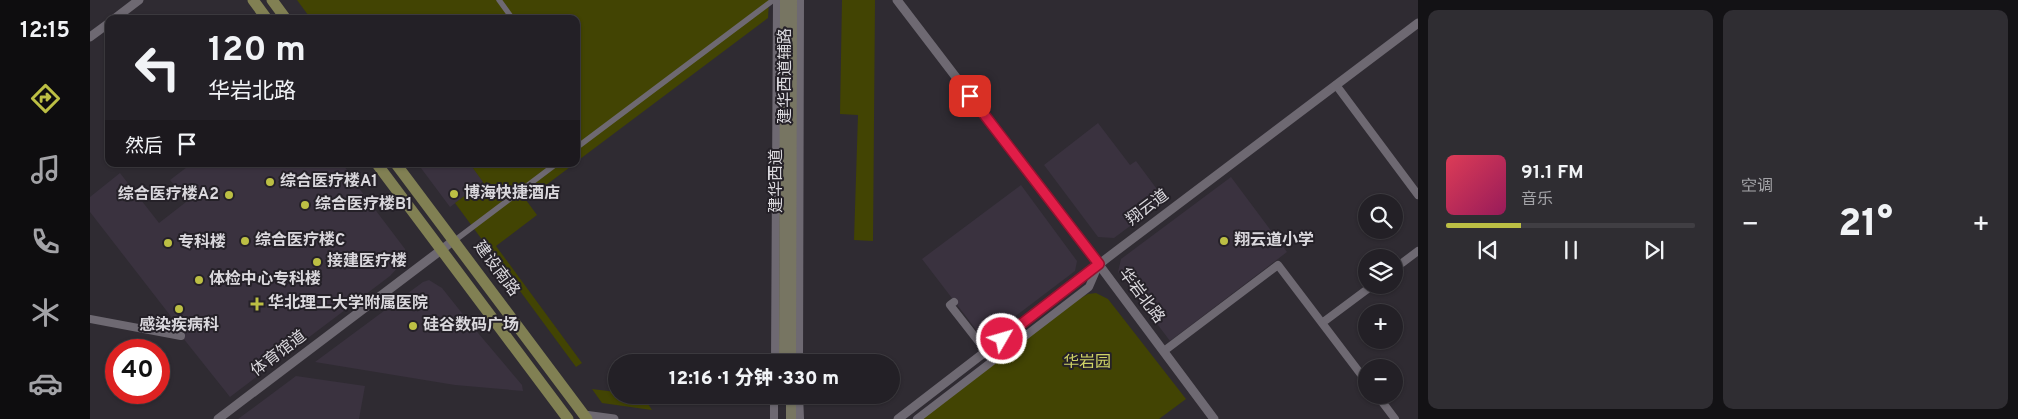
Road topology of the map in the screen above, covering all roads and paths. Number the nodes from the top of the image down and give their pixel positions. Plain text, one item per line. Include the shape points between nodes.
1 (139, 0) edge
2 (253, 0) edge
3 (272, 0) edge
4 (499, 0) edge
5 (785, 0) edge
6 (792, 0) edge
7 (800, 0) edge
8 (898, 0) edge
9 (774, 1) edge
10 (119, 15) edge
11 (264, 15) edge
12 (283, 15) edge
13 (510, 15) edge
14 (1418, 23) edge
15 (105, 25) edge
16 (90, 37) edge
17 (1336, 85) junction
18 (580, 145) edge
19 (379, 167) edge
20 (398, 167) edge
21 (552, 167) edge
22 (1418, 195) edge
23 (454, 241) junction
24 (442, 249) junction
25 (1418, 251) edge
26 (1403, 262) edge
27 (1099, 264) junction
28 (1361, 294) edge
29 (954, 302) dead end
30 (90, 319) edge
31 (1322, 323) junction
32 (181, 336) dead end
33 (986, 351) junction
34 (1164, 351) junction
35 (774, 354) edge
36 (784, 354) edge
37 (791, 354) edge
38 (799, 354) edge
39 (1358, 370) edge
40 (774, 404) edge
41 (784, 404) edge
42 (791, 404) edge
43 (799, 404) edge
44 (1384, 404) edge
45 (585, 417) edge
46 (218, 419) edge
47 (568, 419) edge
48 (614, 419) edge
49 (774, 419) edge
50 (784, 419) edge
51 (791, 419) edge
52 (800, 419) edge
53 (898, 419) edge
54 (917, 419) edge
55 (1214, 419) edge
56 (1395, 419) edge

1 - 10 street
2 - 11 main road
3 - 12 main road
4 - 13 street
5 - 36 main road, 建华西道
6 - 37 main road, 建华西道
7 - 38 street, 建华西道辅路
8 - 27 street, 华岩北路
9 - 18 street
9 - 35 street, 建华西道辅路
14 - 17 street, 翔云道
15 - 16 street
17 - 22 street
17 - 27 street, 翔云道
19 - 24 main road, 建设南路
20 - 23 main road, 建设南路
21 - 23 street
23 - 24 street, 体育馆道
23 - 45 main road, 建设南路
24 - 46 street, 体育馆道
24 - 47 main road, 建设南路
25 - 26 street
27 - 33 street, 翔云道
27 - 34 street, 华岩北路
27 - 54 street via 1089,287
28 - 31 street
29 - 33 street via 950,304
30 - 32 street
31 - 34 street via 1278,265
31 - 39 street
33 - 53 street, 翔云道
34 - 55 street, 华岩北路
40 - 49 street
41 - 50 main road
42 - 51 main road
43 - 52 street
44 - 56 street
45 - 48 street

